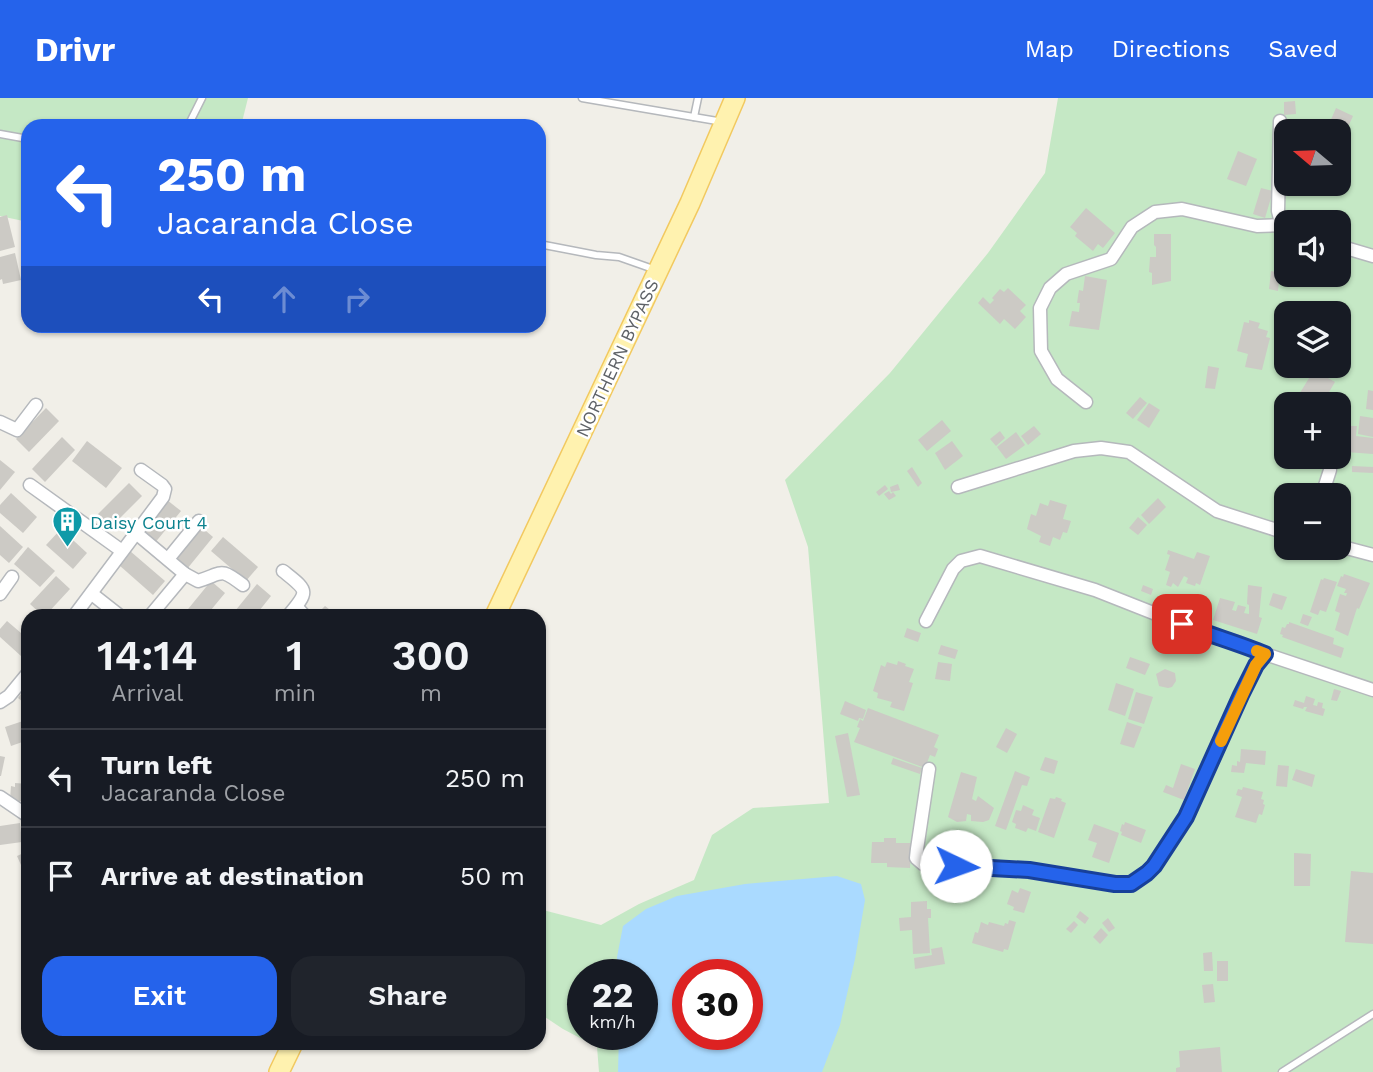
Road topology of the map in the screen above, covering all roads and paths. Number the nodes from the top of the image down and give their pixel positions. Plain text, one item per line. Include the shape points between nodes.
1 (202, 98) edge
2 (582, 98) edge
3 (698, 98) edge
4 (735, 98) edge
5 (694, 117) junction
6 (192, 119) edge
7 (725, 122) junction
8 (0, 134) edge
9 (21, 138) edge
10 (1278, 196) edge
11 (546, 245) edge
12 (1351, 250) edge
13 (1373, 256) edge
14 (658, 270) junction
15 (1086, 402) dead end
16 (36, 405) dead end
17 (0, 422) edge
18 (141, 470) dead end
19 (1331, 470) dead end
20 (1326, 483) edge
21 (30, 485) dead end
22 (958, 487) dead end
23 (199, 521) dead end
24 (1274, 529) edge
25 (136, 533) junction
26 (1351, 549) edge
27 (122, 551) junction
28 (1373, 555) edge
29 (168, 559) junction
30 (283, 571) dead end
31 (185, 574) junction
32 (12, 577) dead end
33 (243, 585) dead end
34 (0, 594) edge
35 (92, 594) junction
36 (298, 604) junction
37 (80, 609) edge
38 (111, 609) edge
39 (156, 609) edge
40 (294, 609) edge
41 (303, 609) edge
42 (498, 609) edge
43 (926, 621) dead end
44 (1265, 654) junction
45 (21, 681) edge
46 (1373, 690) edge
47 (0, 702) edge
48 (929, 769) dead end
49 (0, 797) edge
50 (21, 811) edge
51 (1373, 1014) edge
52 (290, 1050) edge
53 (279, 1072) edge
54 (1282, 1072) edge

1 - 6 lane
2 - 5 lane
3 - 5 lane
4 - 7 main road, NORTHERN BYPASS
5 - 7 lane
7 - 14 main road, NORTHERN BYPASS
8 - 9 lane
10 - 15 street via 1280,219 1286,225 1257,226 1182,209 1155,212 1132,227 1111,259 1066,274 1050,288 1040,308 1041,351 1057,379
11 - 14 lane via 619,257
12 - 13 street
14 - 42 main road, NORTHERN BYPASS
16 - 17 street via 17,430
18 - 25 street via 164,489
19 - 20 street
21 - 27 street
22 - 24 street via 1074,451 1101,448 1129,452 1217,511
23 - 29 street
25 - 27 street
25 - 29 street
26 - 28 street
27 - 35 street
29 - 31 street
30 - 36 street via 302,586 304,597
31 - 33 street via 198,580 220,572
31 - 39 street
32 - 34 street
35 - 37 street
35 - 38 street
36 - 40 street
36 - 41 lane
43 - 44 street via 953,569 961,561 980,556 1095,590
44 - 46 street
44 - 48 street via 1241,695 1186,817 1154,866 1131,884 1029,870 923,864 916,858
45 - 47 street
49 - 50 street
51 - 54 lane
52 - 53 main road

